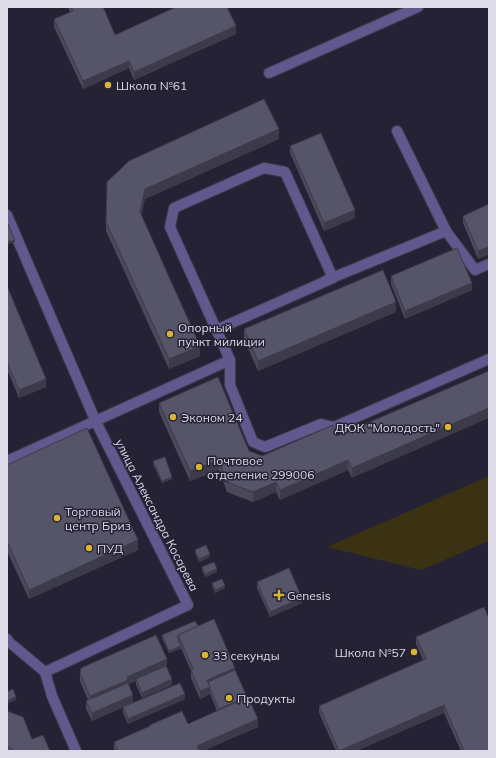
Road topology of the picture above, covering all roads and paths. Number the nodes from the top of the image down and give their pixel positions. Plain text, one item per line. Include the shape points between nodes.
1 (418, 7) edge
2 (269, 73) dead end
3 (397, 131) dead end
4 (7, 215) edge
5 (446, 230) junction
6 (489, 264) edge
7 (330, 279) junction
8 (216, 330) junction
9 (489, 359) edge
10 (230, 360) junction
11 (96, 422) junction
12 (7, 461) edge
13 (7, 639) edge
14 (45, 672) junction
15 (76, 751) edge

1 - 2 street
3 - 5 street
4 - 11 street, улица Александра Косарева
5 - 6 street via 475,270
5 - 7 street
7 - 8 street
7 - 8 street via 285,172 264,168 174,208 170,227
8 - 10 street
9 - 10 street via 334,427 321,424 265,448 253,442 230,385
10 - 11 street
11 - 12 street
11 - 14 street, улица Александра Косарева via 188,605
13 - 14 street
14 - 15 street via 52,696

